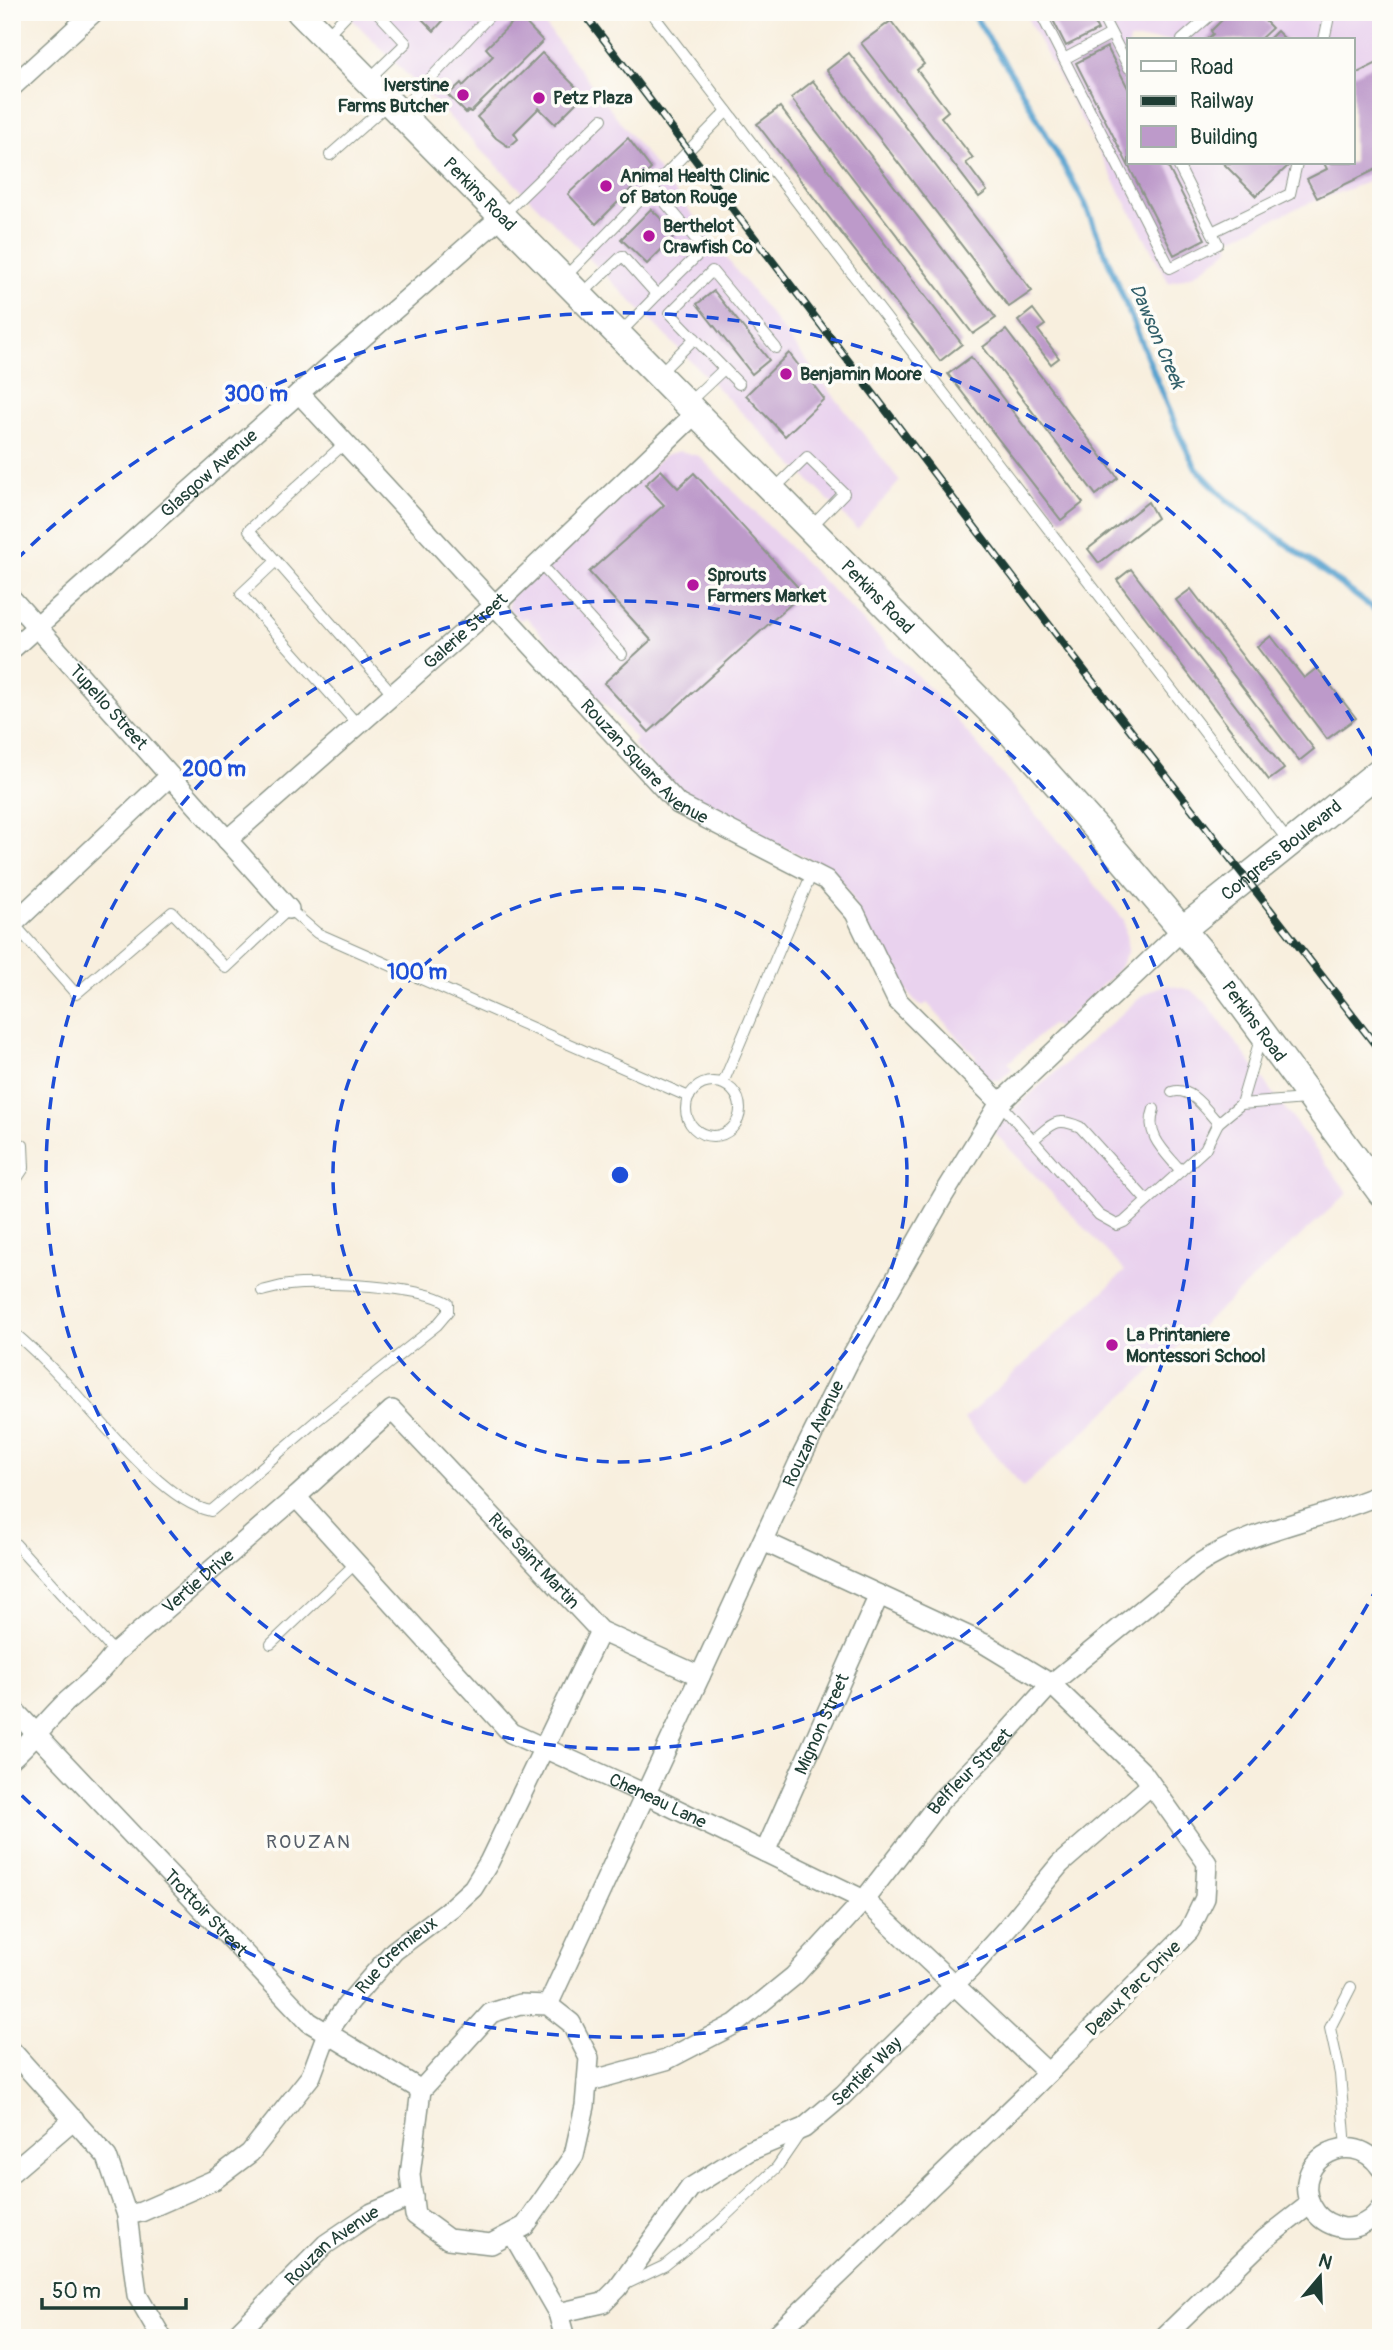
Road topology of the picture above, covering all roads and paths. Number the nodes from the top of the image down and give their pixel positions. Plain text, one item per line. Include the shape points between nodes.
1 (94, 12) edge
2 (300, 12) edge
3 (349, 12) edge
4 (377, 12) edge
5 (493, 12) edge
6 (651, 12) edge
7 (1040, 12) edge
8 (1100, 12) edge
9 (1214, 12) edge
10 (1330, 12) edge
11 (1111, 34) junction
12 (325, 37) junction
13 (1184, 38) edge
14 (1324, 38) edge
15 (1063, 58) junction
16 (1127, 64) edge
17 (368, 80) junction
18 (12, 87) edge
19 (394, 107) junction
20 (727, 111) junction
21 (602, 119) dead end
22 (330, 155) dead end
23 (1178, 164) edge
24 (1297, 164) edge
25 (653, 188) junction
26 (502, 216) junction
27 (1212, 232) junction
28 (572, 287) junction
29 (657, 295) junction
30 (619, 335) junction
31 (695, 338) junction
32 (776, 348) dead end
33 (724, 369) junction
34 (658, 374) junction
35 (738, 384) dead end
36 (299, 393) junction
37 (692, 408) junction
38 (345, 443) junction
39 (772, 490) junction
40 (810, 528) junction
41 (276, 561) junction
42 (539, 563) junction
43 (12, 599) edge
44 (495, 605) junction
45 (37, 626) junction
46 (12, 649) edge
47 (622, 654) dead end
48 (393, 694) junction
49 (358, 725) junction
50 (1381, 770) edge
51 (170, 776) junction
52 (227, 840) junction
53 (1290, 843) junction
54 (812, 873) junction
55 (289, 909) junction
56 (13, 924) edge
57 (1183, 929) junction
58 (1263, 1032) junction
59 (723, 1083) junction
60 (1172, 1092) dead end
61 (689, 1097) junction
62 (1311, 1098) junction
63 (1000, 1103) junction
64 (1241, 1104) junction
65 (1154, 1109) dead end
66 (1218, 1123) junction
67 (12, 1139) edge
68 (1034, 1139) junction
69 (1181, 1171) junction
70 (12, 1186) edge
71 (1381, 1192) edge
72 (1147, 1201) junction
73 (262, 1291) dead end
74 (12, 1331) edge
75 (392, 1410) joint
76 (1381, 1494) edge
77 (296, 1497) junction
78 (12, 1540) edge
79 (763, 1541) junction
80 (356, 1563) junction
81 (879, 1595) junction
82 (600, 1631) junction
83 (271, 1644) dead end
84 (115, 1653) junction
85 (700, 1676) junction
86 (1051, 1684) junction
87 (12, 1708) edge
88 (38, 1735) junction
89 (542, 1748) junction
90 (12, 1758) edge
91 (1151, 1784) junction
92 (645, 1794) junction
93 (765, 1852) junction
94 (864, 1900) junction
95 (954, 1984) junction
96 (1351, 1987) dead end
97 (548, 2005) junction
98 (327, 2033) junction
99 (12, 2051) edge
100 (1048, 2073) junction
101 (587, 2082) junction
102 (421, 2091) junction
103 (74, 2119) junction
104 (804, 2128) junction
105 (1346, 2148) junction
106 (1381, 2168) edge
107 (12, 2172) edge
108 (413, 2196) junction
109 (1310, 2204) junction
110 (1381, 2208) edge
111 (127, 2215) junction
112 (512, 2233) junction
113 (618, 2288) junction
114 (558, 2313) junction
115 (162, 2338) edge
116 (233, 2338) edge
117 (565, 2338) edge
118 (773, 2338) edge
119 (1163, 2338) edge

1 - 18 street
2 - 12 main road, Perkins Road
3 - 12 lane
4 - 17 lane via 406,43
5 - 19 lane
6 - 20 lane
7 - 15 lane
8 - 11 lane
9 - 13 lane
10 - 14 lane
11 - 15 lane
11 - 16 lane
12 - 17 main road, Perkins Road
15 - 27 lane via 1170,268 1218,244
17 - 19 main road, Perkins Road
19 - 22 lane
19 - 26 main road, Perkins Road
20 - 25 lane
20 - 53 lane
21 - 26 lane
23 - 27 lane
24 - 27 lane via 1290,194
25 - 28 lane
25 - 29 lane via 704,249
26 - 28 main road, Perkins Road
26 - 36 street, Glasgow Avenue
28 - 29 lane via 622,256
28 - 30 main road, Perkins Road
29 - 30 lane
30 - 34 main road, Perkins Road
31 - 32 lane via 670,313 712,271
31 - 33 lane
31 - 34 lane
33 - 35 lane
33 - 37 lane
34 - 37 main road, Perkins Road
36 - 38 street, Rouzan Square Avenue
36 - 45 street, Glasgow Avenue
37 - 39 main road, Perkins Road
37 - 42 street, Galerie Street
38 - 41 lane via 249,530
38 - 44 street, Rouzan Square Avenue
39 - 40 main road, Perkins Road
39 - 40 lane via 807,457 844,493
40 - 57 main road, Perkins Road via 1005,726
41 - 48 lane
41 - 49 lane via 241,594
42 - 44 street, Galerie Street
42 - 47 lane
43 - 45 street, Tupello Street
44 - 48 street, Galerie Street
44 - 54 street, Rouzan Square Avenue via 678,804
45 - 46 street, Glasgow Avenue
45 - 51 street, Tupello Street
48 - 49 street, Galerie Street
49 - 52 street, Galerie Street
50 - 53 main road, Congress Boulevard
51 - 52 street, Tupello Street
51 - 56 street
52 - 55 street, Tupello Street
53 - 57 main road, Congress Boulevard
54 - 59 lane
54 - 63 street, Rouzan Square Avenue via 826,880 855,913 897,1000
55 - 56 lane via 226,968 172,912 76,994
55 - 61 lane via 317,933
57 - 58 main road, Perkins Road
57 - 63 street, Rouzan Avenue
58 - 62 main road, Perkins Road
58 - 64 lane
59 - 61 lane via 705,1083
59 - 61 lane via 740,1103 739,1121 726,1134 708,1136 693,1128 686,1111
60 - 66 lane via 1186,1092
62 - 64 lane
62 - 71 main road, Perkins Road
63 - 68 lane
63 - 79 street, Rouzan Avenue via 850,1359
64 - 66 lane
65 - 69 lane via 1152,1134
66 - 69 lane via 1205,1149
67 - 70 lane via 23,1145 24,1168
68 - 72 lane via 1056,1121 1067,1120 1080,1127
68 - 72 lane via 1108,1222 1124,1222
69 - 72 lane
73 - 74 lane via 306,1284 362,1286 432,1296 448,1303 448,1312 211,1511 189,1504 144,1466
75 - 77 street, Vertie Drive
75 - 82 street, Rue Saint Martin
76 - 86 street, Belfleur Street via 1218,1551
77 - 80 street, Cheneau Lane
77 - 84 street, Vertie Drive
78 - 84 lane
79 - 81 street, Deaux Parc Drive
79 - 85 street, Rouzan Avenue
80 - 83 lane
80 - 89 street, Cheneau Lane via 511,1733
81 - 86 street, Deaux Parc Drive via 985,1644
81 - 93 street, Mignon Street
82 - 85 street, Rue Saint Martin
82 - 89 street, Rue Cremieux
84 - 88 street, Vertie Drive
85 - 92 street, Rouzan Avenue
86 - 91 street, Deaux Parc Drive
86 - 94 street, Belfleur Street via 942,1800
87 - 88 street, Trottoir Street
88 - 90 street, Vertie Drive
88 - 98 street, Trottoir Street via 309,2022
89 - 92 street, Cheneau Lane
89 - 98 street, Rue Cremieux via 473,1888 394,1951
91 - 95 street, Sentier Way via 1060,1864
91 - 100 street, Deaux Parc Drive via 1207,1863 1205,1898 1189,1931
92 - 93 street, Cheneau Lane
92 - 97 street, Rouzan Avenue
93 - 94 street, Cheneau Lane
94 - 95 street, Cheneau Lane
94 - 101 street, Belfleur Street via 794,1976 735,2024 666,2060
95 - 100 street, Cheneau Lane
95 - 104 street, Sentier Way
96 - 105 lane via 1330,2028 1340,2074
97 - 101 street via 571,2023 583,2046 589,2058
97 - 102 street via 520,2004 491,2012
98 - 102 street, Trottoir Street
98 - 111 street, Rue Cremieux via 311,2076 250,2153 214,2179
99 - 103 street
100 - 118 street, Deaux Parc Drive
101 - 112 street via 574,2155 525,2226
102 - 108 street via 410,2175
103 - 107 street
103 - 111 street via 107,2157
104 - 113 lane via 777,2167 717,2224 664,2266
104 - 113 street, Sentier Way via 750,2151 690,2188
105 - 106 street via 1362,2151
105 - 109 street via 1331,2151 1313,2166 1307,2188
108 - 112 street via 415,2215 448,2239 491,2244
108 - 116 street, Rouzan Avenue via 372,2213 326,2244
109 - 110 street via 1325,2221 1347,2228 1363,2225
109 - 119 street via 1265,2239
111 - 115 street via 137,2295
112 - 114 street
113 - 114 street, Sentier Way via 603,2303
114 - 117 street

